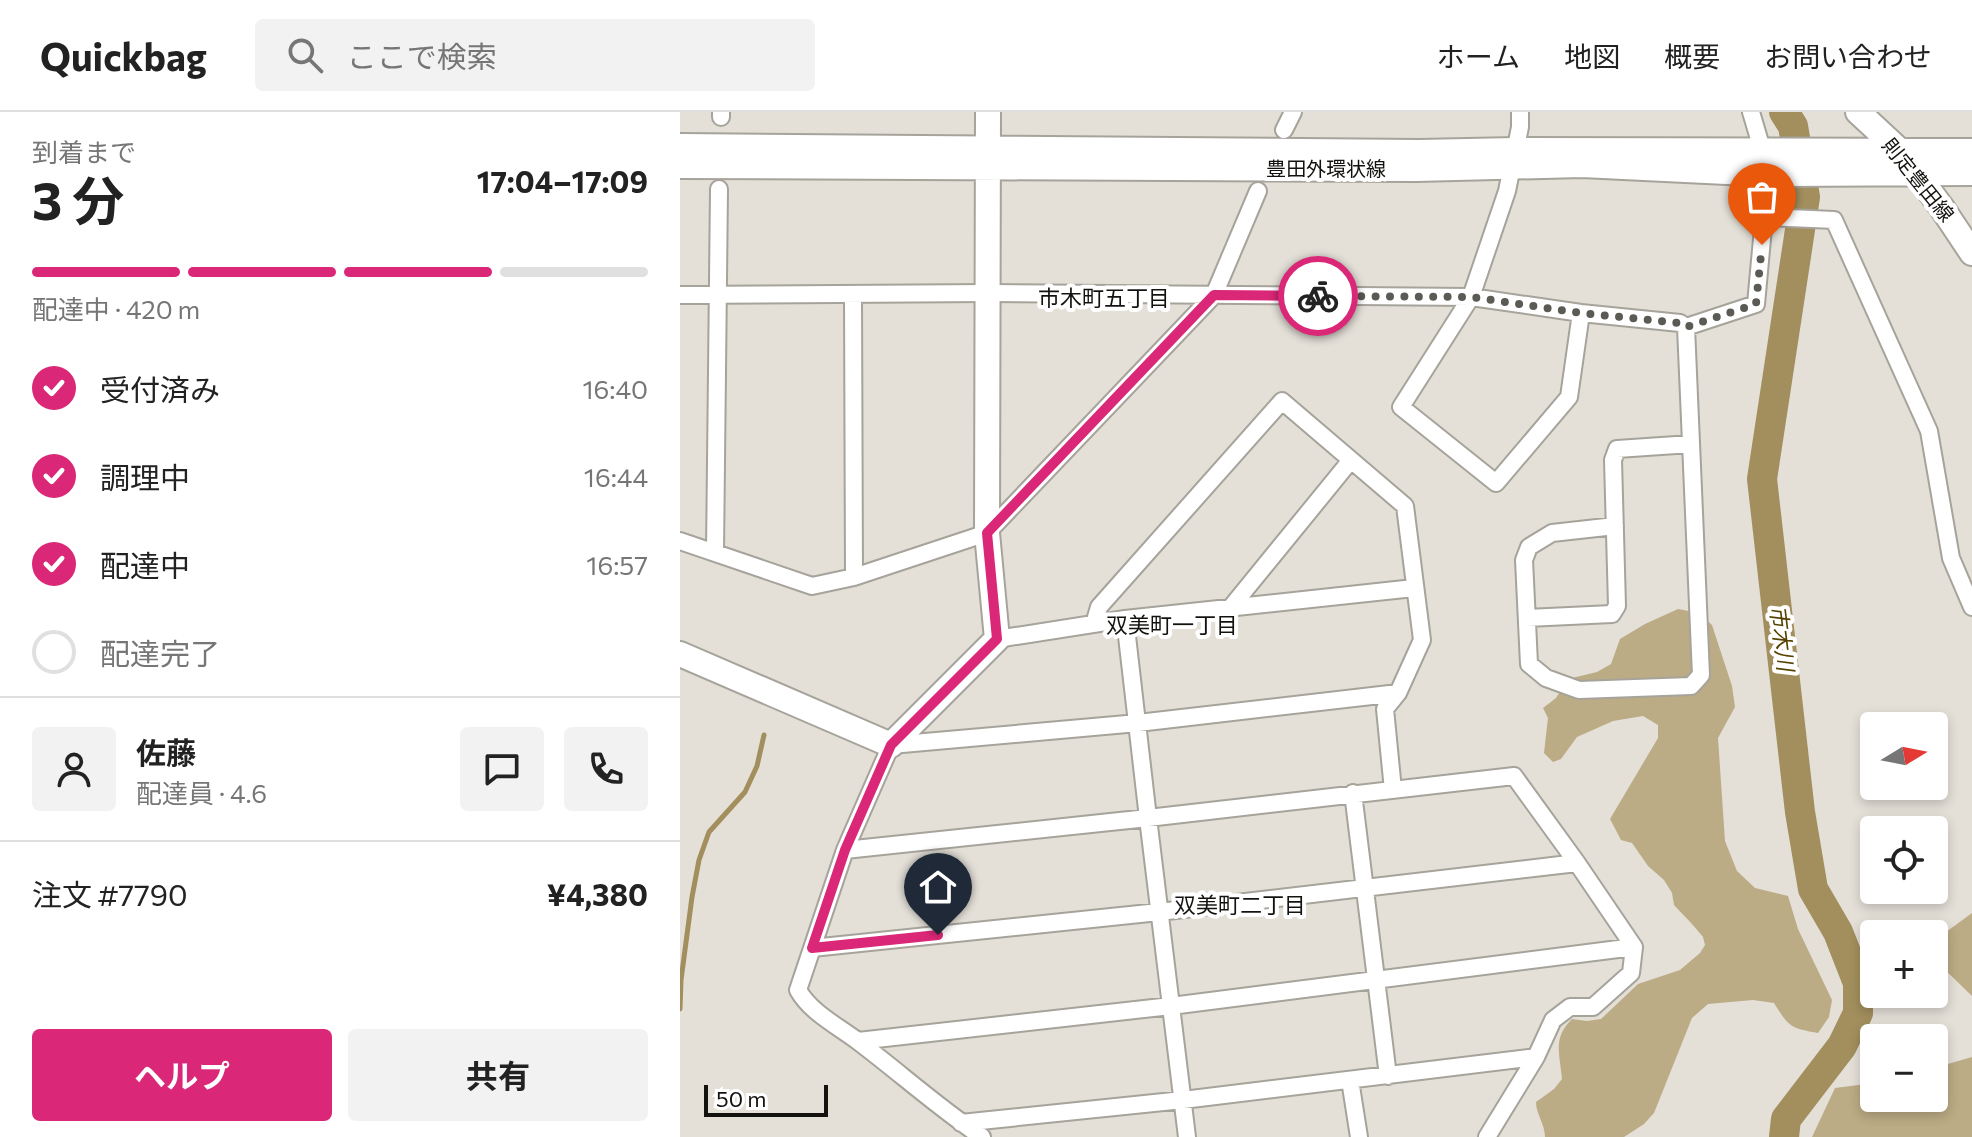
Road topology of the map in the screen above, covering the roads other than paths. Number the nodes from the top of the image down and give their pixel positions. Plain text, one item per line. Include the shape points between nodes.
1 (988, 112) edge
2 (1293, 112) edge
3 (1520, 112) edge
4 (1751, 112) edge
5 (1858, 112) edge
6 (1284, 130) dead end
7 (680, 146) edge
8 (1899, 150) junction
9 (1972, 151) edge
10 (988, 158) junction
11 (1514, 159) junction
12 (1772, 162) junction
13 (1821, 162) junction
14 (680, 166) edge
15 (1972, 173) edge
16 (1917, 174) junction
17 (719, 189) dead end
18 (1258, 191) dead end
19 (1765, 217) junction
20 (1972, 253) edge
21 (988, 293) junction
22 (853, 294) junction
23 (680, 295) edge
24 (1214, 295) junction
25 (718, 296) junction
26 (1471, 297) junction
27 (1581, 313) junction
28 (1686, 327) junction
29 (1691, 444) junction
30 (1351, 460) junction
31 (1615, 526) junction
32 (987, 533) junction
33 (680, 541) edge
34 (715, 553) junction
35 (854, 577) junction
36 (1414, 588) junction
37 (1232, 606) junction
38 (1972, 607) edge
39 (1527, 618) junction
40 (1125, 619) junction
41 (1094, 624) junction
42 (997, 639) junction
43 (680, 654) edge
44 (1398, 693) junction
45 (1138, 723) junction
46 (891, 745) junction
47 (1393, 790) junction
48 (1353, 793) junction
49 (1148, 818) junction
50 (845, 850) junction
51 (1577, 863) junction
52 (1366, 888) junction
53 (1159, 912) junction
54 (1634, 947) junction
55 (812, 948) junction
56 (1377, 980) junction
57 (1171, 1006) junction
58 (858, 1041) junction
59 (1536, 1057) junction
60 (1388, 1076) junction
61 (1350, 1080) junction
62 (1183, 1100) junction
63 (961, 1123) junction
64 (982, 1137) edge
65 (1187, 1137) edge
66 (1359, 1137) edge
67 (1487, 1137) edge

1 - 10 street
2 - 6 street
3 - 11 street
4 - 12 street
5 - 8 street, 則定豊田線
7 - 10 street, 豊田外環状線
8 - 9 street, 豊田外環状線
8 - 13 street, 豊田外環状線
8 - 16 street, 則定豊田線
10 - 11 street, 豊田外環状線
10 - 14 street, 豊田外環状線
10 - 21 street
11 - 12 street, 豊田外環状線 via 1582,165
11 - 26 street
12 - 13 street, 豊田外環状線
12 - 19 street
13 - 16 street, 豊田外環状線
15 - 16 street, 豊田外環状線
16 - 20 street, 則定豊田線
17 - 25 street
18 - 24 street
19 - 28 street via 1756,304
19 - 38 street via 1834,220 1929,431 1951,558
21 - 22 street
21 - 24 street
21 - 32 street
22 - 25 street
22 - 35 street
23 - 25 street
24 - 26 street
24 - 32 street
25 - 34 street
26 - 27 street
26 - 27 street via 1401,407 1496,483 1569,397
27 - 28 street
28 - 29 street
29 - 31 street via 1617,449
29 - 39 street via 1701,675 1691,686 1579,690 1546,678 1529,664
30 - 36 street via 1405,506
30 - 37 street
30 - 41 street via 1282,401 1099,607
31 - 39 street via 1552,533 1529,547 1524,560
31 - 39 street via 1617,606 1612,614
32 - 35 street
32 - 42 street
33 - 34 street
34 - 35 street via 812,586
36 - 37 street
36 - 44 street via 1422,640
37 - 40 street
40 - 41 street
40 - 45 street
41 - 42 street
42 - 46 street
43 - 46 street
44 - 45 street
44 - 47 street via 1385,709
45 - 46 street
45 - 49 street
46 - 50 street
47 - 48 street
47 - 51 street via 1514,776
48 - 49 street
48 - 52 street
49 - 50 street
49 - 53 street
50 - 55 street
51 - 52 street
51 - 54 street
52 - 53 street
52 - 56 street
53 - 55 street
53 - 57 street
54 - 56 street
54 - 59 street via 1631,973 1593,1007 1570,1007 1553,1020
55 - 58 street via 798,990 805,1003
56 - 57 street
56 - 60 street
57 - 58 street
57 - 62 street
58 - 63 street
59 - 60 street
59 - 67 street
60 - 61 street
61 - 62 street
61 - 66 street
62 - 63 street
62 - 65 street
63 - 64 street

